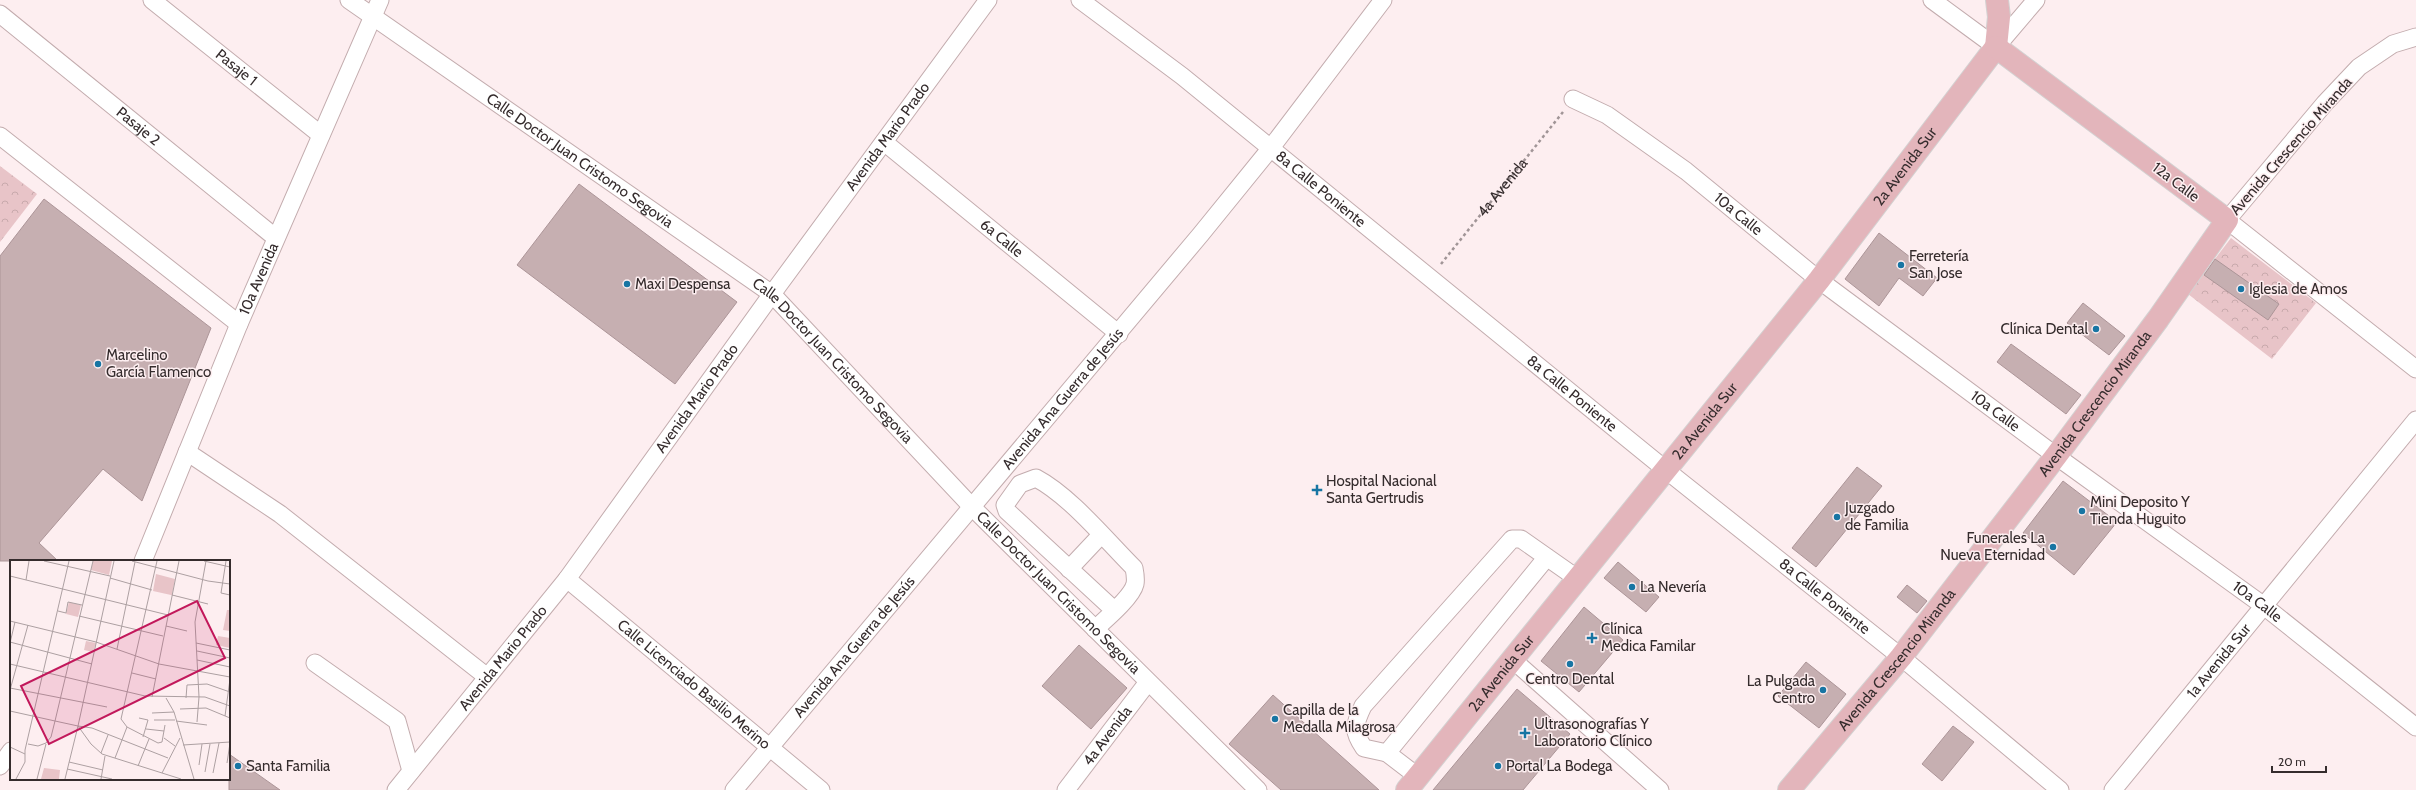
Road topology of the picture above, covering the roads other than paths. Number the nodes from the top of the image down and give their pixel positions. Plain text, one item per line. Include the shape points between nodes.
1 (152, 0) edge
2 (349, 0) edge
3 (380, 0) edge
4 (988, 0) edge
5 (1080, 0) edge
6 (1383, 0) edge
7 (1932, 0) edge
8 (1997, 0) edge
9 (2036, 0) edge
10 (0, 14) edge
11 (372, 18) junction
12 (2416, 38) edge
13 (1996, 47) junction
14 (1573, 98) road end
15 (321, 134) junction
16 (0, 136) edge
17 (884, 142) junction
18 (1270, 149) junction
19 (2227, 220) junction
20 (276, 238) junction
21 (1819, 280) junction
22 (772, 294) junction
23 (239, 324) junction
24 (1119, 334) junction
25 (2416, 369) edge
26 (2416, 420) edge
27 (187, 452) junction
28 (2056, 456) junction
29 (1666, 470) junction
30 (973, 508) junction
31 (1101, 535) junction
32 (1547, 557) junction
33 (144, 560) edge
34 (1069, 569) junction
35 (567, 579) junction
36 (1578, 579) junction
37 (2264, 606) junction
38 (1114, 610) junction
39 (1095, 629) junction
40 (1901, 657) junction
41 (1513, 660) junction
42 (315, 663) dead end
43 (486, 676) junction
44 (1148, 682) junction
45 (2416, 727) edge
46 (769, 747) junction
47 (10, 752) edge
48 (1387, 753) junction
49 (0, 766) edge
50 (411, 770) junction
51 (1412, 783) edge
52 (396, 790) edge
53 (734, 790) edge
54 (821, 790) edge
55 (1066, 790) edge
56 (1258, 790) edge
57 (1660, 790) edge
58 (1789, 790) edge
59 (2060, 790) edge
60 (2113, 790) edge

1 - 15 street, Pasaje 1
2 - 11 street, Calle Doctor Juan Cristomo Segovia
3 - 11 street, 10a Avenida
4 - 17 street, Avenida Mario Prado
5 - 18 street, 8a Calle Poniente via 1182,76
6 - 18 street, Avenida Ana Guerra de Jesús
7 - 13 street, 12a Calle
8 - 13 main road via 1999,17
9 - 13 street
10 - 20 street, Pasaje 2
11 - 15 street, 10a Avenida
11 - 22 street, Calle Doctor Juan Cristomo Segovia
12 - 19 street, Avenida Crescencio Miranda via 2393,44 2358,67 2324,103
13 - 19 main road, 12a Calle
13 - 21 main road, 2a Avenida Sur
14 - 21 street, 10a Calle via 1607,115 1686,171
15 - 20 street, 10a Avenida
16 - 23 street
17 - 22 street, Avenida Mario Prado
17 - 24 street, 6a Calle
18 - 24 street, Avenida Ana Guerra de Jesús
18 - 29 street, 8a Calle Poniente
19 - 25 street, 12a Calle
19 - 28 main road, Avenida Crescencio Miranda via 2158,319
20 - 23 street, 10a Avenida
21 - 28 street, 10a Calle
21 - 29 main road, 2a Avenida Sur
22 - 30 street, Calle Doctor Juan Cristomo Segovia
22 - 35 street, Avenida Mario Prado
23 - 27 street, 10a Avenida
24 - 30 street, Avenida Ana Guerra de Jesús
26 - 37 street, 1a Avenida Sur
27 - 33 street, 10a Avenida
27 - 43 street via 280,514
28 - 37 street, 10a Calle
28 - 40 main road, Avenida Crescencio Miranda
29 - 36 main road, 2a Avenida Sur
29 - 40 street, 8a Calle Poniente
30 - 39 street, Calle Doctor Juan Cristomo Segovia
30 - 46 street, Avenida Ana Guerra de Jesús
31 - 34 street
31 - 34 street via 1061,495 1044,482 1036,478 1020,484 1006,505 1007,511
31 - 38 street via 1134,568 1135,585 1132,592
32 - 36 street
32 - 48 street
32 - 48 street via 1521,539 1512,539 1363,706 1355,723 1356,737 1364,748
34 - 38 street
35 - 43 street, Avenida Mario Prado
35 - 46 street, Calle Licenciado Basilio Merino
36 - 41 main road, 2a Avenida Sur
37 - 45 street, 10a Calle
37 - 60 street, 1a Avenida Sur
38 - 39 street
39 - 44 street, Calle Doctor Juan Cristomo Segovia
40 - 58 main road, Avenida Crescencio Miranda
40 - 59 street, 8a Calle Poniente
41 - 51 main road, 2a Avenida Sur
41 - 57 street
42 - 50 street via 397,721
43 - 50 street, Avenida Mario Prado
44 - 55 street, 4a Avenida
44 - 56 street, Calle Doctor Juan Cristomo Segovia
46 - 53 street, Avenida Ana Guerra de Jesús
46 - 54 street, Calle Licenciado Basilio Merino
47 - 49 street
48 - 51 street
50 - 52 street, Avenida Mario Prado

